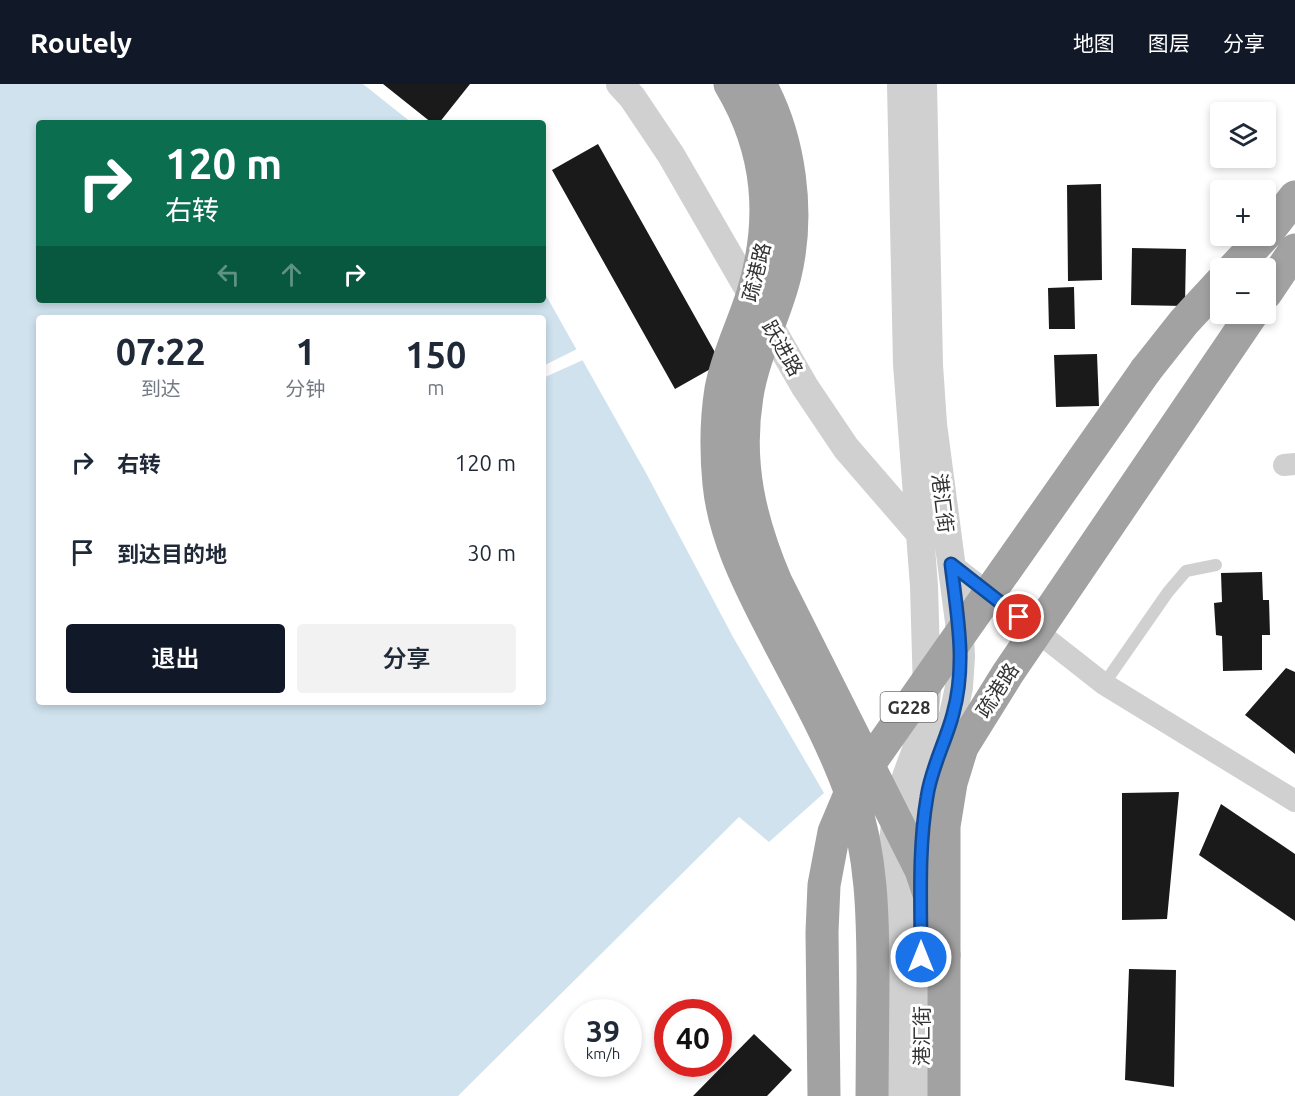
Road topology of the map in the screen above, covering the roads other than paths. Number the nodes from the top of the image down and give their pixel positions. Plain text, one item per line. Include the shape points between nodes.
1 (620, 84) edge
2 (730, 84) edge
3 (760, 84) edge
4 (901, 84) edge
5 (923, 84) edge
6 (1295, 197) edge
7 (1276, 221) edge
8 (1255, 246) edge
9 (1295, 250) edge
10 (1243, 258) edge
11 (1276, 278) edge
12 (1210, 294) edge
13 (1245, 324) edge
14 (920, 533) junction
15 (951, 564) junction
16 (1216, 565) dead end
17 (1104, 684) junction
18 (1295, 801) edge
19 (944, 955) junction
20 (824, 1096) edge
21 (872, 1096) edge
22 (893, 1096) edge
23 (920, 1096) edge
24 (944, 1096) edge

1 - 14 street, 跃进路 via 671,155 805,387 840,440
2 - 21 highway, 疏港路, bridge via 752,128 762,162 766,235 752,296 721,389 719,487 739,558 835,752 855,808 873,907
3 - 19 highway, bridge via 776,119 791,200 785,274 757,351 747,396 743,442 752,519 776,582 921,870
4 - 14 street, 港汇街 via 907,364
5 - 15 street, 港汇街 via 928,365
6 - 7 highway
8 - 10 highway
9 - 11 highway
12 - 20 highway, G228, bridge via 1146,370 853,787 834,832 824,885
13 - 19 highway, 疏港路, bridge via 962,747 944,826
14 - 15 street, 跃进路
14 - 22 street, 港汇街 via 927,691 917,747 897,806 893,842
15 - 17 street
15 - 23 street, 港汇街 via 961,656 953,715 927,793 921,841
16 - 17 lane via 1186,571
17 - 18 street
19 - 24 highway, 疏港路

